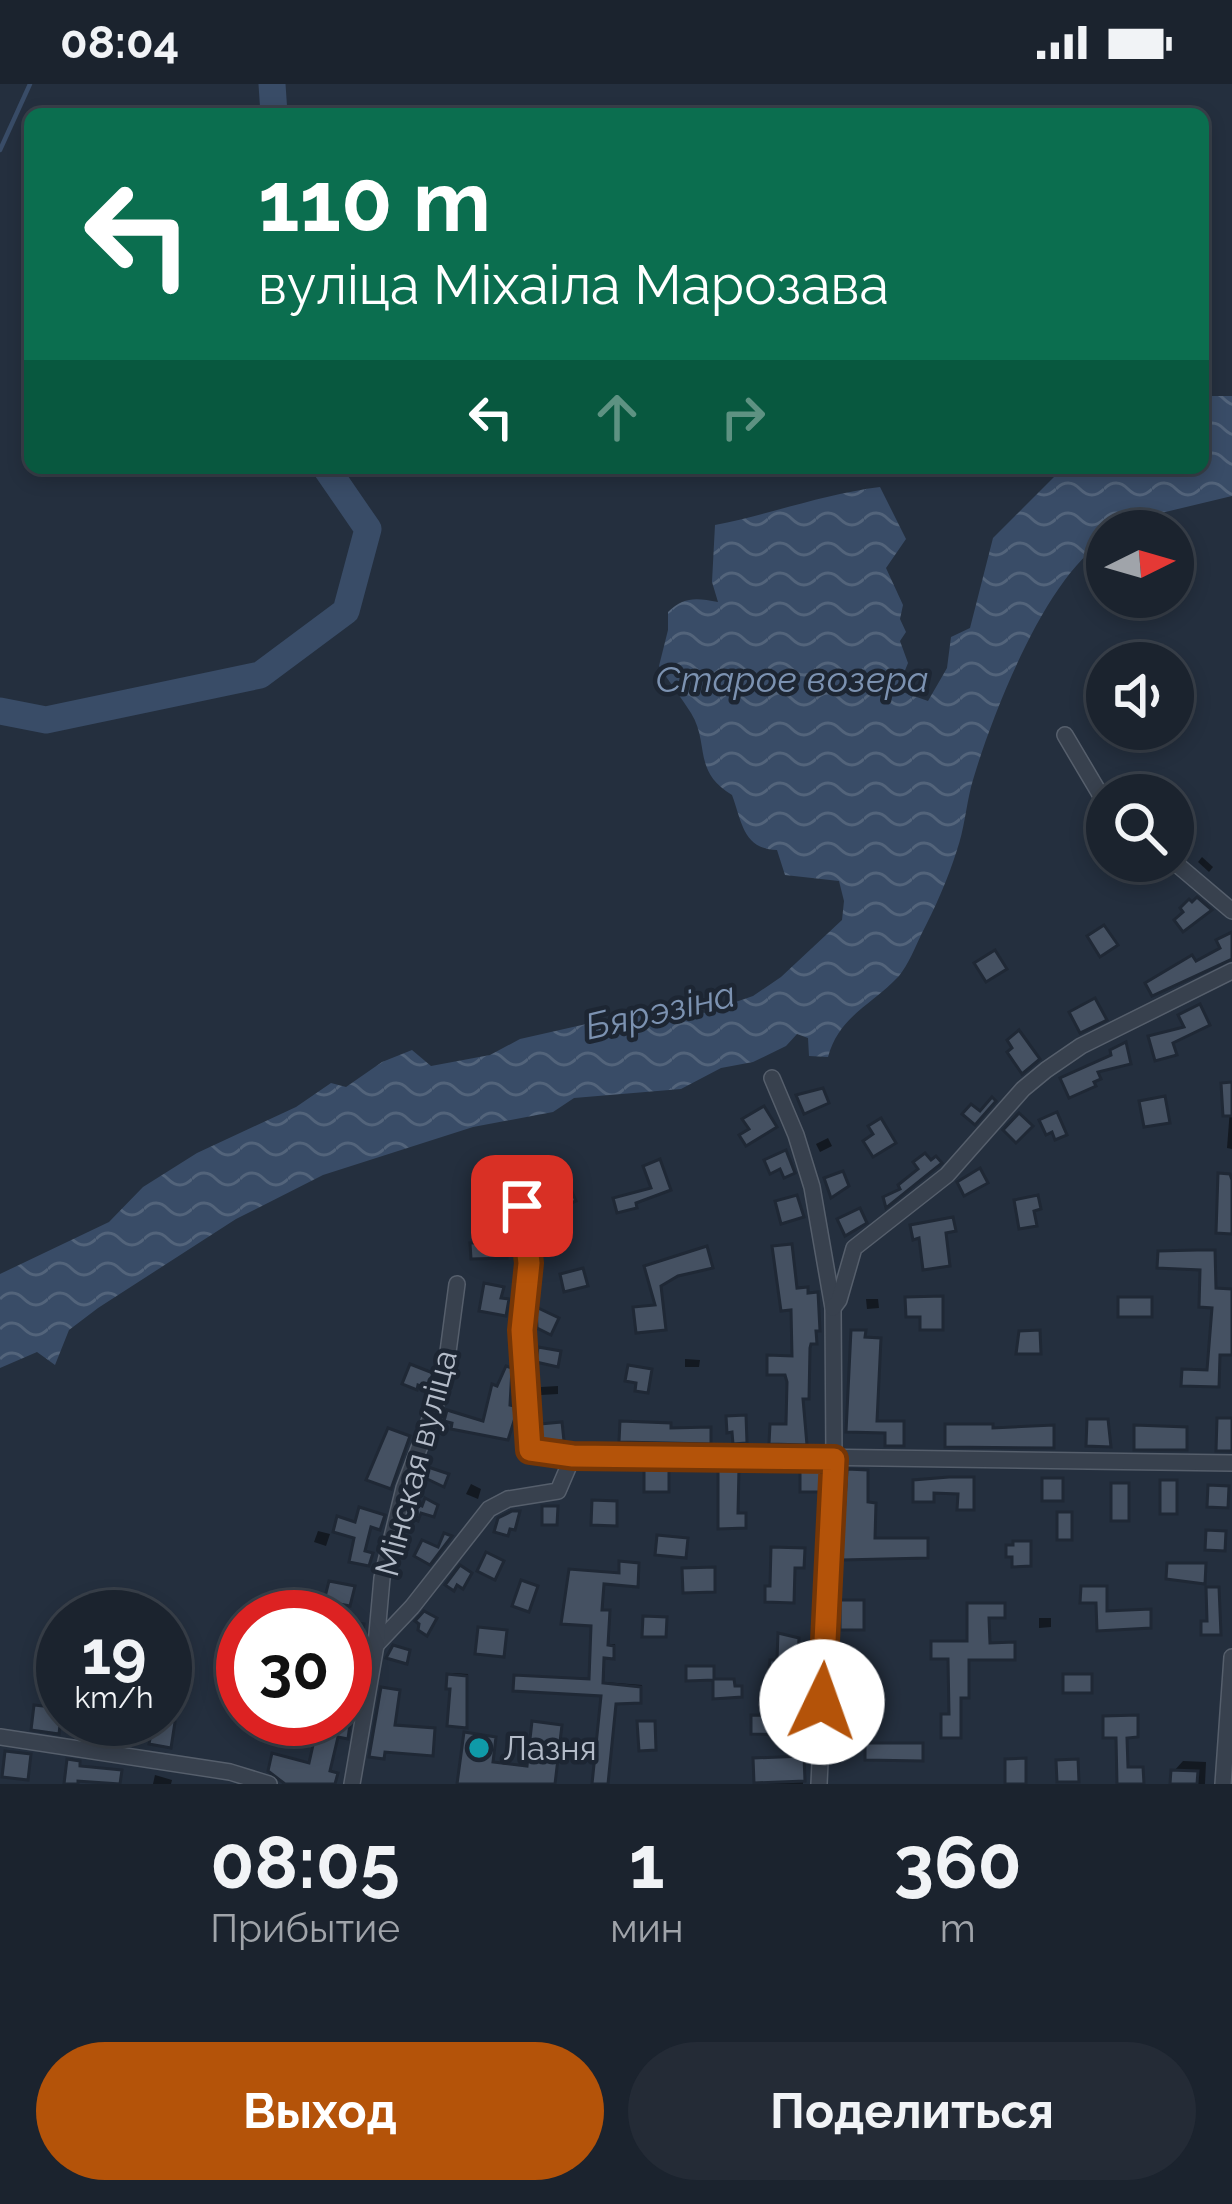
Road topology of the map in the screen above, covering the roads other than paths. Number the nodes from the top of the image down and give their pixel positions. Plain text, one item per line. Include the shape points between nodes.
1 (1065, 735) dead end
2 (1088, 774) edge
3 (1194, 879) edge
4 (1232, 911) edge
5 (1232, 971) edge
6 (772, 1078) dead end
7 (522, 1206) dead end
8 (457, 1284) dead end
9 (833, 1308) junction
10 (573, 1456) junction
11 (834, 1459) junction
12 (1232, 1463) edge
13 (376, 1645) junction
14 (1232, 1657) edge
15 (1231, 1708) edge
16 (0, 1737) edge
17 (268, 1784) edge
18 (352, 1784) edge
19 (819, 1784) edge
20 (1223, 1784) edge

1 - 2 street
3 - 4 street
5 - 9 street via 1081,1046 1023,1089 947,1175 854,1248
6 - 9 street via 812,1187
7 - 10 street via 529,1448
8 - 13 street, Мінская вуліца via 444,1382 404,1488 382,1578
9 - 11 street
10 - 11 street
10 - 13 street via 558,1491 488,1509
11 - 12 street
11 - 19 street
13 - 18 street, Мінская вуліца
14 - 15 street
15 - 20 street
16 - 17 street

